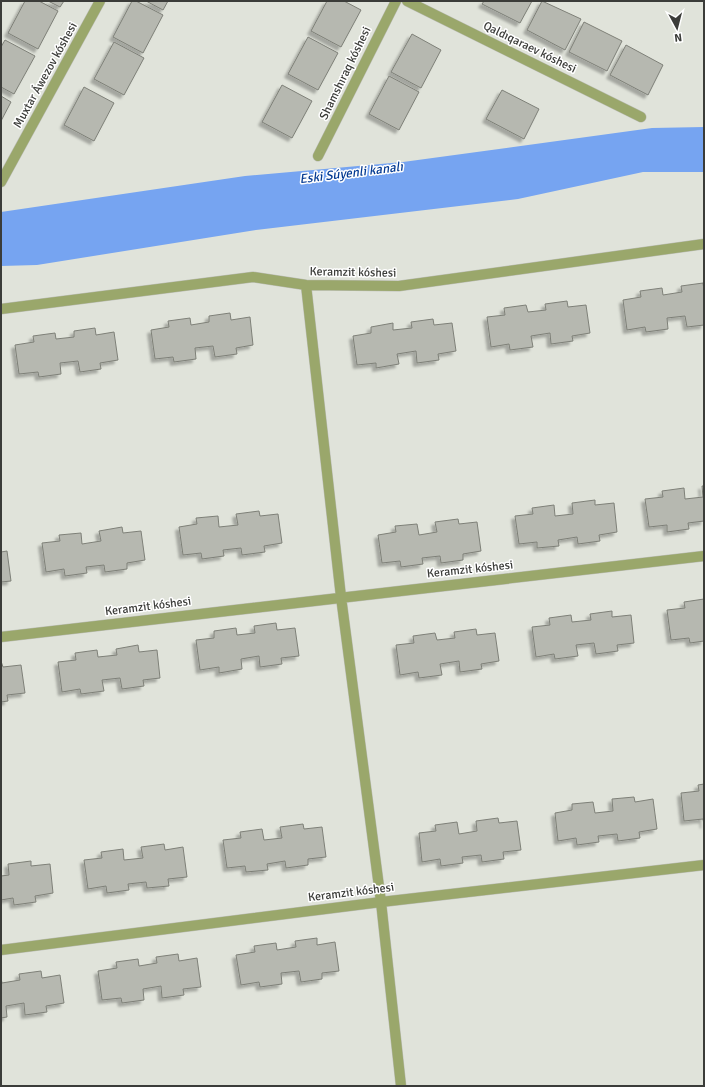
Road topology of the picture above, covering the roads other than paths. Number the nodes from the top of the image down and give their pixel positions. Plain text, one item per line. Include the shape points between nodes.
1 (100, 1) edge
2 (396, 1) edge
3 (407, 1) edge
4 (641, 117) dead end
5 (318, 156) dead end
6 (1, 182) edge
7 (704, 244) edge
8 (306, 285) junction
9 (1, 309) edge
10 (704, 556) edge
11 (341, 597) junction
12 (1, 637) edge
13 (704, 865) edge
14 (381, 902) junction
15 (1, 950) edge
16 (401, 1086) edge

1 - 6 street, Muxtar Áwezov kóshesi
2 - 5 street, Shamshıraq kóshesi
3 - 4 street, Qaldıqaraev kóshesi
7 - 8 street, Keramzit kóshesi via 399,286
8 - 9 street, Keramzit kóshesi via 253,277
8 - 11 street
10 - 11 street, Keramzit kóshesi
11 - 12 street, Keramzit kóshesi
11 - 14 street
13 - 14 street, Keramzit kóshesi
14 - 15 street, Keramzit kóshesi
14 - 16 street

